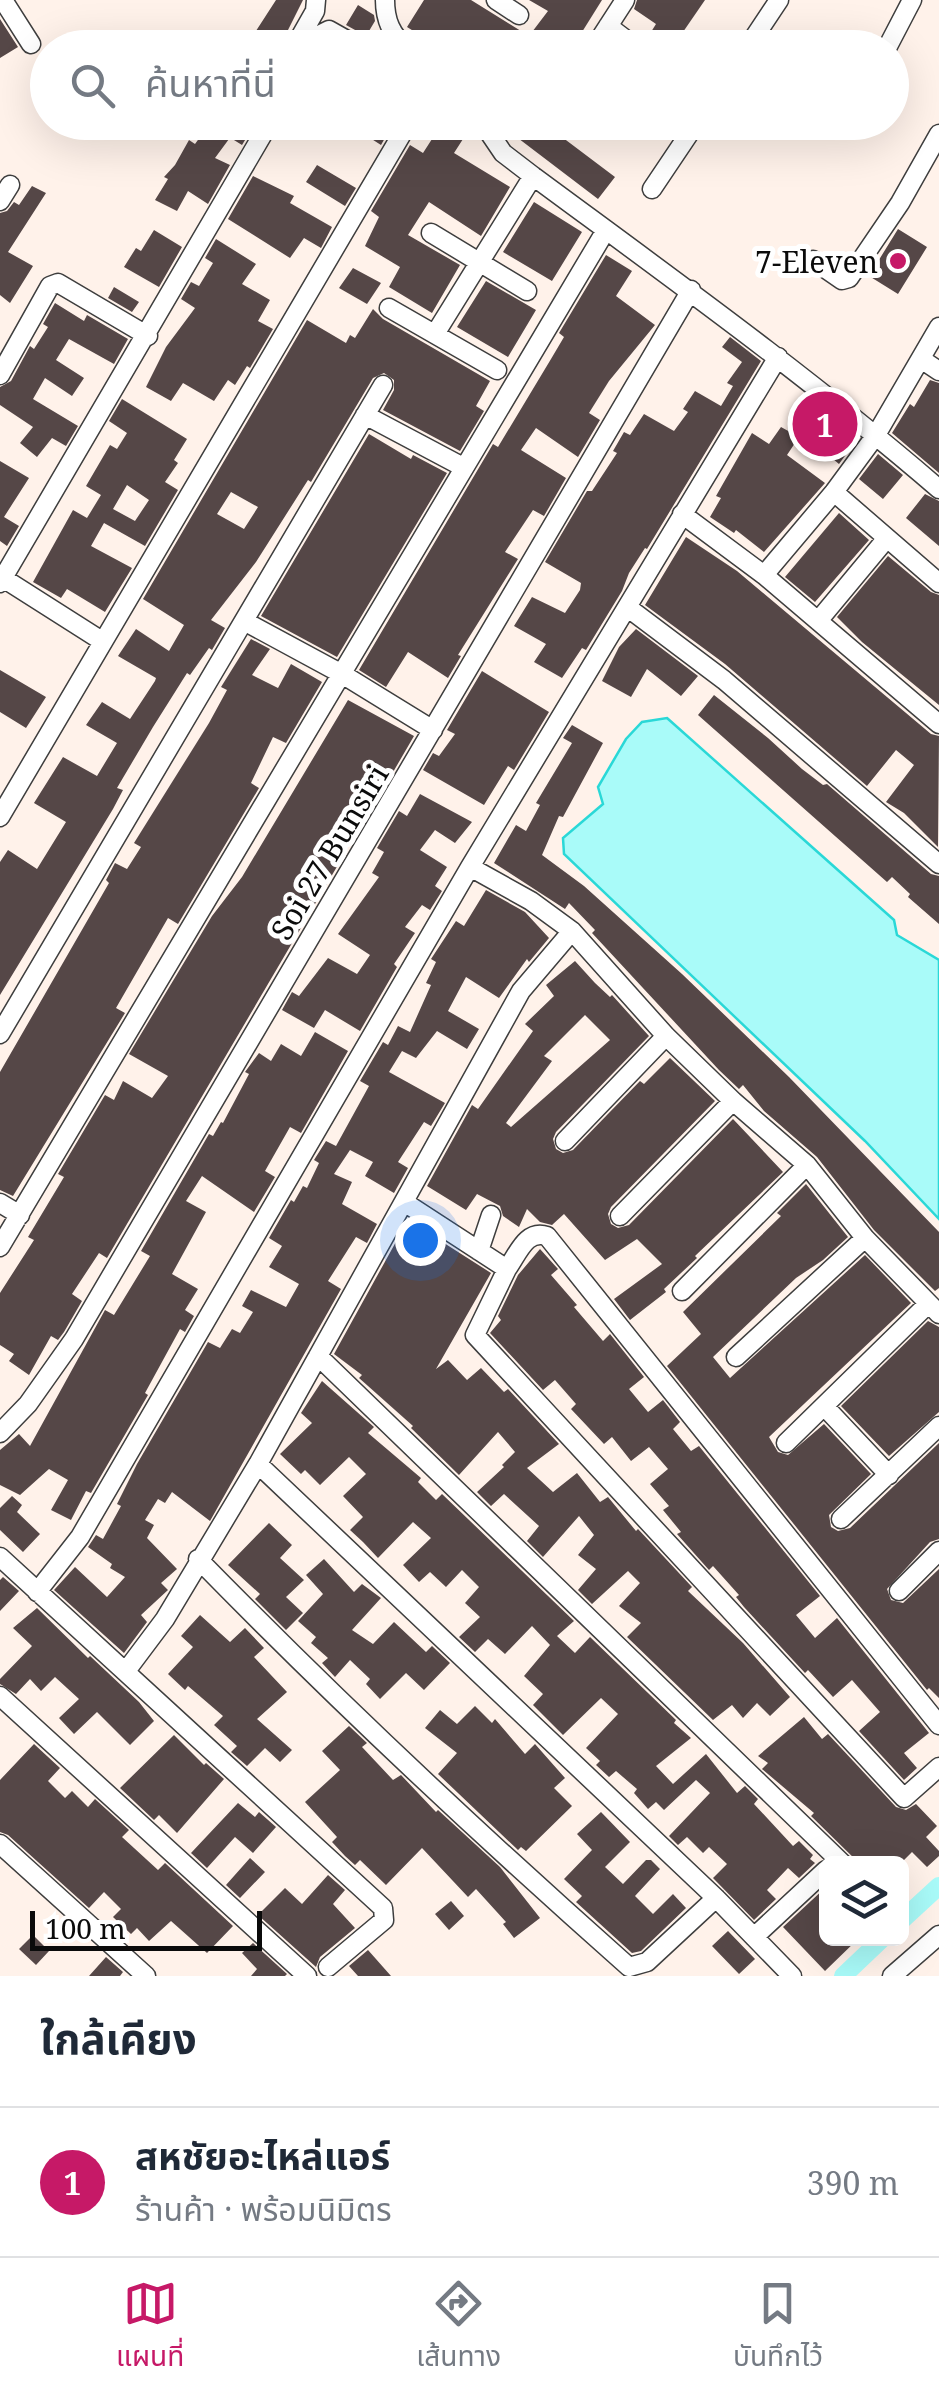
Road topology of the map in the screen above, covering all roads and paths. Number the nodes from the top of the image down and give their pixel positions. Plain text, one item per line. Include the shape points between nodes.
1 (2, 0) edge
2 (316, 0) edge
3 (385, 0) edge
4 (496, 0) edge
5 (625, 0) edge
6 (779, 0) edge
7 (912, 0) edge
8 (519, 14) dead end
9 (608, 26) junction
10 (304, 30) edge
11 (391, 30) edge
12 (605, 30) edge
13 (613, 30) edge
14 (759, 30) edge
15 (896, 30) edge
16 (30, 44) dead end
17 (939, 134) edge
18 (260, 140) edge
19 (398, 140) edge
20 (494, 140) edge
21 (684, 140) edge
22 (533, 176) junction
23 (652, 189) dead end
24 (606, 230) junction
25 (431, 233) dead end
26 (813, 260) dead end
27 (479, 262) junction
28 (691, 290) junction
29 (527, 291) dead end
30 (389, 308) dead end
31 (939, 327) edge
32 (435, 334) junction
33 (148, 336) junction
34 (778, 357) junction
35 (921, 359) junction
36 (497, 370) dead end
37 (939, 370) edge
38 (0, 375) edge
39 (383, 385) dead end
40 (365, 415) junction
41 (876, 435) junction
42 (463, 467) junction
43 (939, 489) edge
44 (834, 492) junction
45 (682, 514) junction
46 (887, 538) junction
47 (764, 575) junction
48 (1, 580) edge
49 (939, 584) edge
50 (627, 607) junction
51 (244, 620) junction
52 (818, 621) junction
53 (102, 642) junction
54 (342, 674) junction
55 (938, 720) edge
56 (433, 730) junction
57 (0, 817) edge
58 (939, 864) edge
59 (470, 867) junction
60 (572, 931) junction
61 (0, 1034) edge
62 (666, 1036) junction
63 (732, 1101) junction
64 (565, 1141) dead end
65 (807, 1165) junction
66 (0, 1202) edge
67 (404, 1202) junction
68 (20, 1215) junction
69 (491, 1215) dead end
70 (620, 1216) dead end
71 (865, 1238) junction
72 (0, 1247) edge
73 (479, 1251) junction
74 (508, 1269) junction
75 (682, 1291) dead end
76 (934, 1309) edge
77 (318, 1356) junction
78 (736, 1357) dead end
79 (824, 1406) junction
80 (939, 1426) edge
81 (0, 1433) edge
82 (786, 1443) dead end
83 (258, 1464) junction
84 (888, 1475) junction
85 (841, 1519) dead end
86 (939, 1551) edge
87 (0, 1557) edge
88 (198, 1559) junction
89 (899, 1591) dead end
90 (37, 1592) junction
91 (126, 1671) junction
92 (0, 1696) edge
93 (939, 1726) edge
94 (939, 1767) edge
95 (0, 1844) edge
96 (827, 1856) edge
97 (819, 1878) edge
98 (716, 1898) junction
99 (939, 1935) edge
100 (754, 1937) junction
101 (327, 1973) edge
102 (146, 1976) edge
103 (307, 1976) edge
104 (792, 1976) edge
105 (892, 1976) edge

1 - 16 street
2 - 10 street
3 - 11 street
4 - 8 street
5 - 9 street
6 - 14 street
7 - 15 street
9 - 12 street
9 - 13 street
17 - 26 street via 849,278
18 - 33 street
19 - 53 street
20 - 22 street
21 - 23 street
22 - 24 street
22 - 27 street
24 - 28 street
24 - 42 street
25 - 27 street
27 - 29 street
27 - 32 street
28 - 34 street
28 - 56 street, Soi 27 Bunsiri
30 - 32 street
31 - 35 street
32 - 36 street
33 - 38 street via 58,283 50,286
33 - 48 street
34 - 41 street
34 - 45 street
35 - 37 street
35 - 41 street
39 - 40 street
40 - 42 street
40 - 51 street
41 - 43 street
41 - 44 street
42 - 54 street
44 - 46 street
44 - 47 street
45 - 47 street
45 - 50 street
46 - 49 street
46 - 52 street
47 - 52 street
48 - 53 street
50 - 58 street via 724,680
50 - 59 street
51 - 54 street
51 - 61 street
52 - 55 street
53 - 57 street
54 - 56 street
54 - 68 street
56 - 81 street, Soi 27 Bunsiri via 74,1338
59 - 60 street
59 - 90 street via 77,1542
60 - 62 street
60 - 67 street via 521,992
62 - 63 street
62 - 64 street
63 - 65 street
63 - 70 street
65 - 71 street
65 - 75 street
66 - 68 street
67 - 73 street
67 - 77 street
68 - 72 street
69 - 73 street
71 - 76 street
71 - 78 street
73 - 74 street
74 - 93 street via 530,1236 547,1236
74 - 94 street via 475,1335 904,1798
76 - 79 street
77 - 83 street
77 - 96 street
79 - 82 street
79 - 84 street
80 - 84 street
83 - 88 street
83 - 98 street
84 - 85 street
86 - 89 street
87 - 90 street
88 - 91 street
88 - 98 street via 468,1824 629,1967 647,1962
90 - 91 street
91 - 101 street via 383,1908 384,1920
92 - 103 street
95 - 102 street
97 - 100 street
98 - 100 street
99 - 105 street
100 - 104 street

